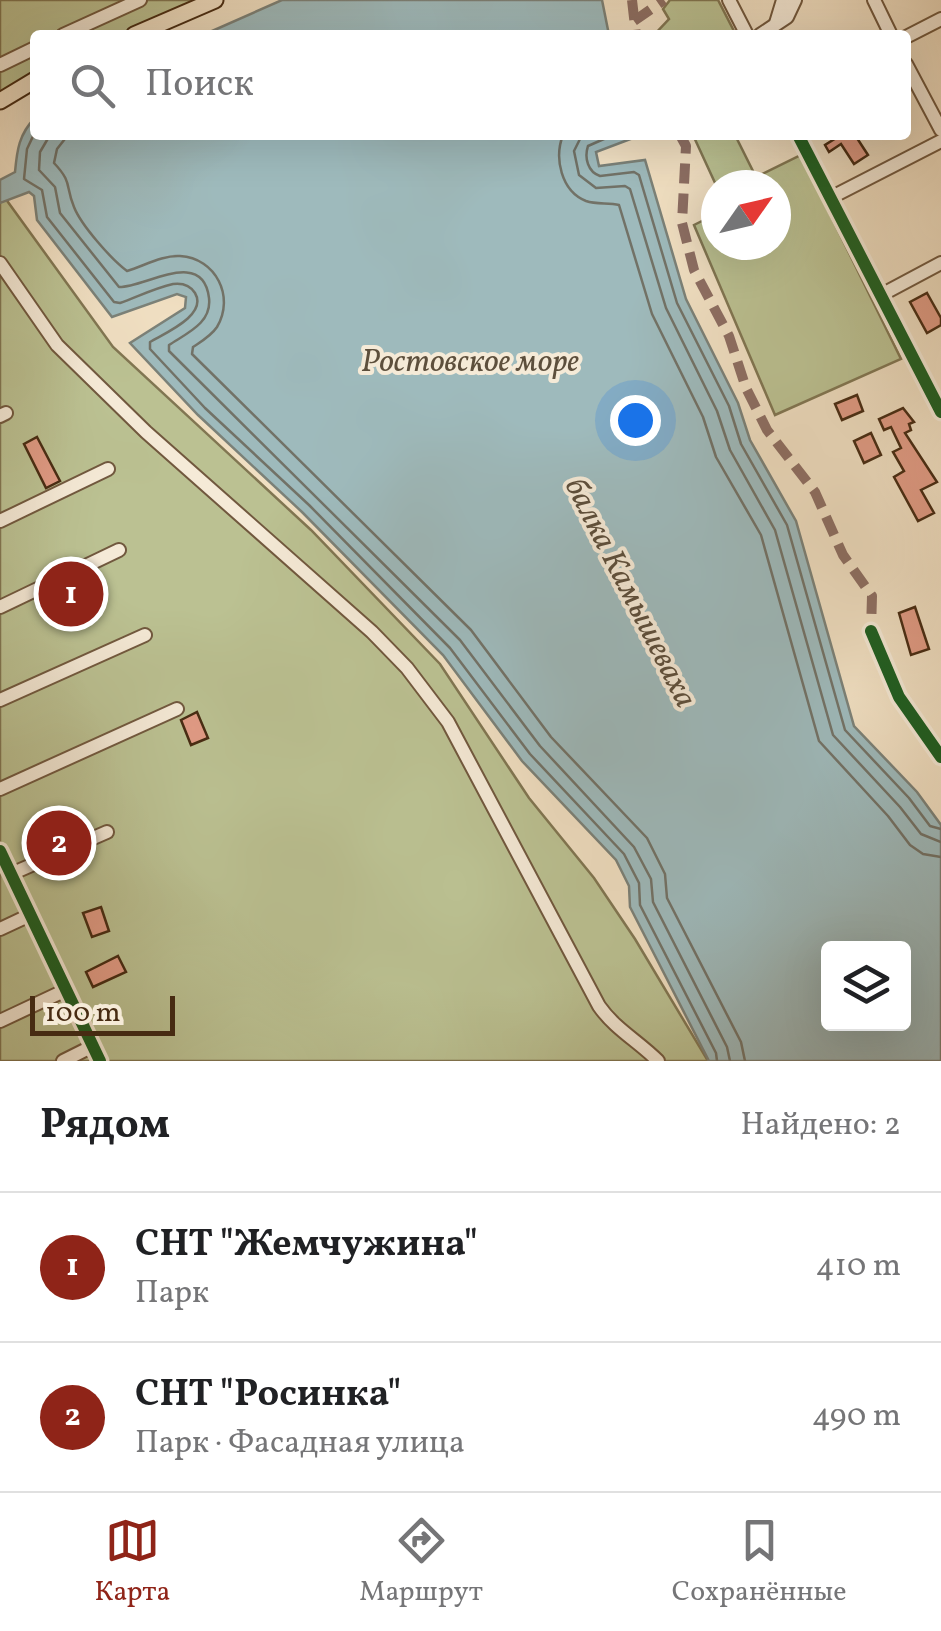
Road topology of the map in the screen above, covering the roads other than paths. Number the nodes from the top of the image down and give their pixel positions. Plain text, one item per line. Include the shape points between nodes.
1 (140, 0) edge
2 (215, 0) edge
3 (729, 0) edge
4 (783, 0) edge
5 (795, 0) edge
6 (874, 0) edge
7 (941, 18) edge
8 (776, 23) junction
9 (74, 30) edge
10 (146, 30) edge
11 (744, 30) edge
12 (767, 30) edge
13 (889, 30) edge
14 (911, 34) edge
15 (30, 50) edge
16 (0, 65) edge
17 (911, 73) edge
18 (30, 83) edge
19 (0, 101) edge
20 (941, 130) edge
21 (801, 140) edge
22 (941, 141) edge
23 (830, 198) junction
24 (0, 263) edge
25 (941, 264) edge
26 (881, 295) junction
27 (936, 392) edge
28 (941, 412) edge
29 (108, 468) dead end
30 (0, 521) edge
31 (119, 550) dead end
32 (0, 607) edge
33 (871, 631) dead end
34 (145, 634) dead end
35 (0, 700) edge
36 (177, 709) dead end
37 (941, 757) edge
38 (0, 789) edge
39 (107, 832) dead end
40 (0, 852) edge
41 (11, 874) junction
42 (30, 914) junction
43 (0, 930) edge
44 (66, 990) junction
45 (0, 1021) edge
46 (92, 1046) junction
47 (63, 1061) edge
48 (100, 1061) edge
49 (658, 1061) edge

1 - 9 street
2 - 10 main road
3 - 11 street
4 - 8 street
5 - 8 street
6 - 13 street
7 - 14 street
8 - 12 street
15 - 16 street
17 - 20 street
18 - 19 main road
21 - 23 street
22 - 23 street
23 - 26 street
24 - 49 street via 57,345 407,668 448,722 599,1006
25 - 26 street
26 - 27 street
27 - 28 street
29 - 30 street
31 - 32 street
33 - 37 street via 898,697
34 - 35 street
36 - 38 street
39 - 41 street
40 - 41 street
41 - 42 street
42 - 43 street
42 - 44 street
44 - 45 street
44 - 46 street
46 - 47 street
46 - 48 street

